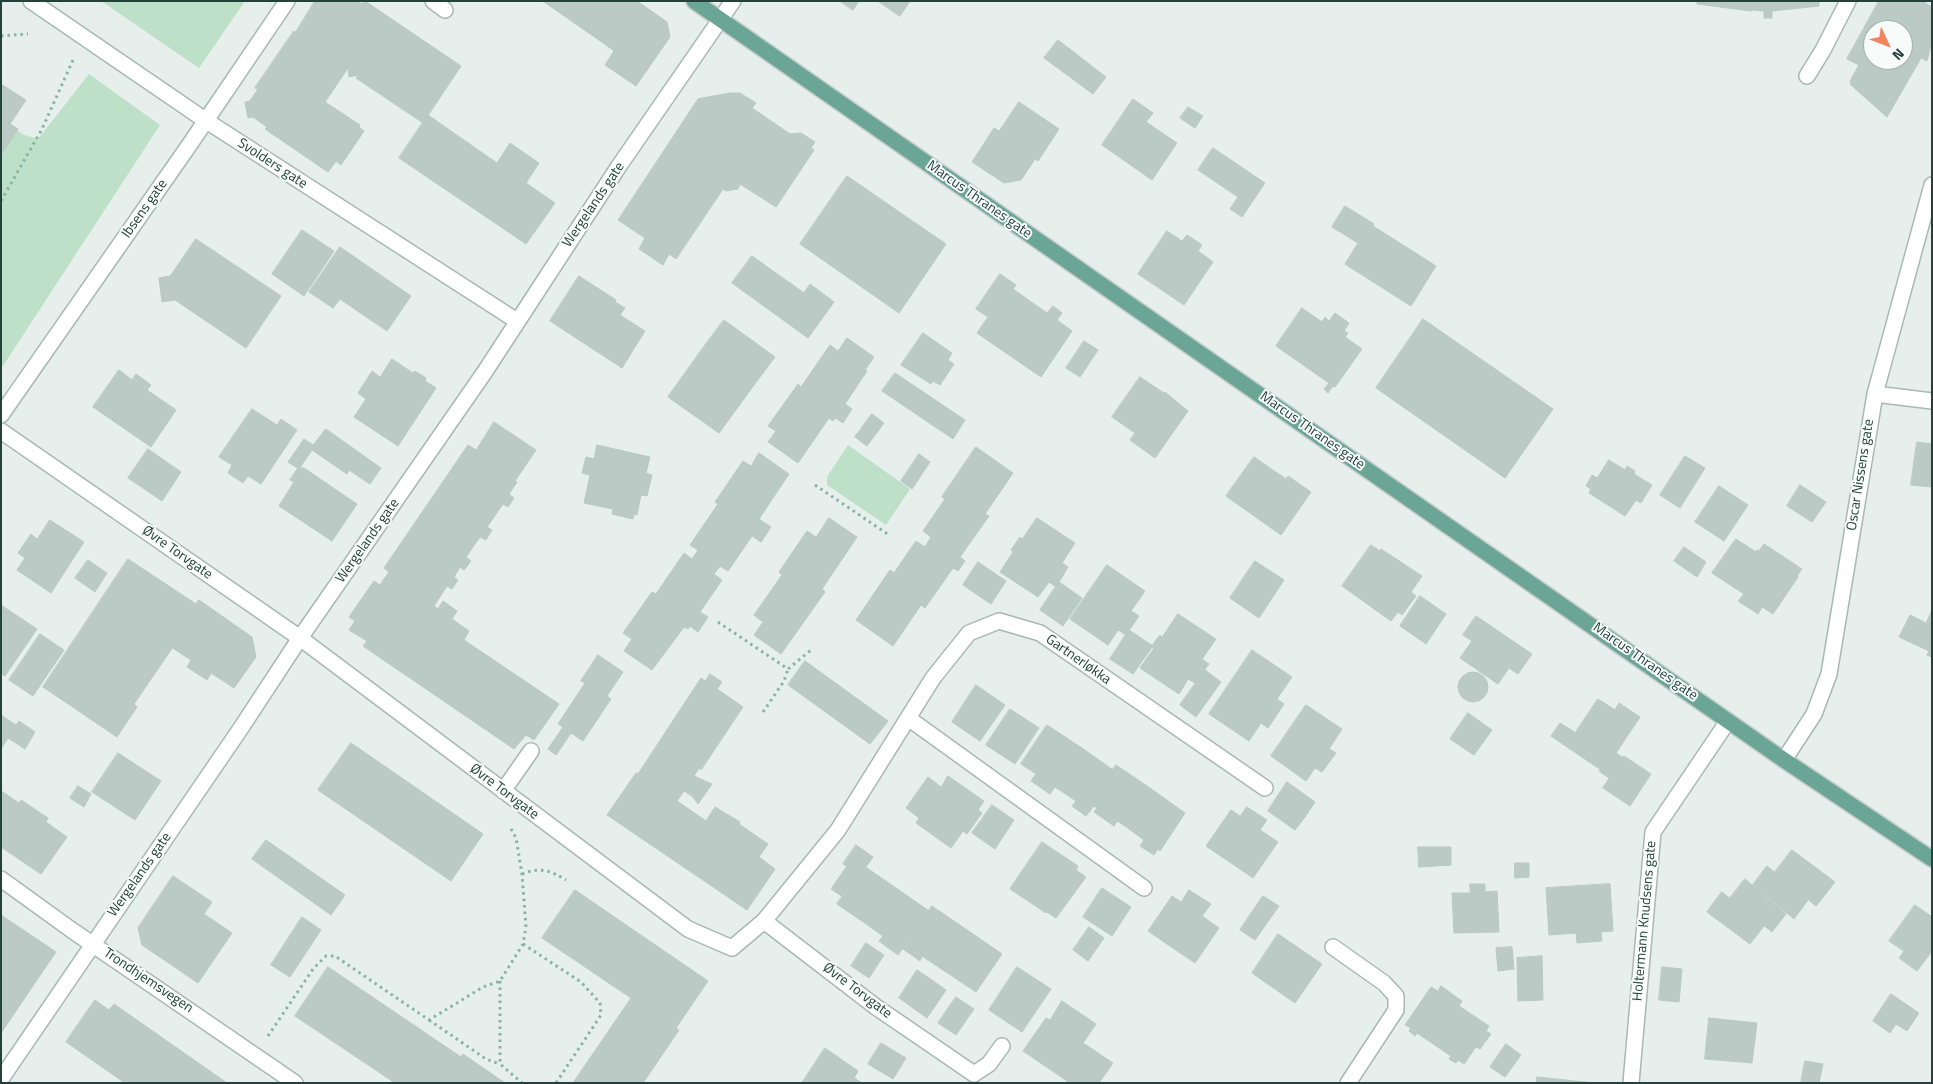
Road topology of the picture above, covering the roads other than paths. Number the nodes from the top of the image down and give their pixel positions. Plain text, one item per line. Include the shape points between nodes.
1 (31, 1) edge
2 (287, 1) edge
3 (694, 1) edge
4 (733, 1) edge
5 (1848, 1) edge
6 (720, 20) junction
7 (1807, 76) dead end
8 (205, 120) junction
9 (1932, 185) edge
10 (517, 321) junction
11 (1875, 394) junction
12 (1932, 401) edge
13 (1, 415) edge
14 (1, 431) edge
15 (300, 638) junction
16 (908, 718) junction
17 (1728, 721) junction
18 (531, 751) dead end
19 (1784, 760) junction
20 (1265, 788) dead end
21 (503, 791) junction
22 (1932, 859) edge
23 (1, 878) edge
24 (1144, 888) dead end
25 (764, 922) junction
26 (93, 944) junction
27 (1333, 947) dead end
28 (1002, 1046) dead end
29 (1, 1079) edge
30 (295, 1083) edge
31 (1348, 1083) edge
32 (1631, 1083) edge

1 - 8 street, Svolders gate
2 - 8 street, Ibsens gate
3 - 6 main road, Marcus Thranes gate
4 - 6 street, Wergelands gate
5 - 7 street
6 - 10 street, Wergelands gate
6 - 17 main road, Marcus Thranes gate
8 - 10 street, Svolders gate
8 - 13 street, Ibsens gate
9 - 11 street, Oscar Nissens gate
10 - 15 street, Wergelands gate
11 - 12 street
11 - 19 street, Oscar Nissens gate via 1829,674 1814,714
14 - 15 street, Øvre Torvgate
15 - 21 street, Øvre Torvgate
15 - 26 street, Wergelands gate
16 - 20 street, Gartnerløkka via 933,678 969,633 999,622 1040,633
16 - 24 street
16 - 25 street, Gartnerløkka via 838,830
17 - 19 main road, Marcus Thranes gate
17 - 32 street, Holtermann Knudsens gate via 1654,832
18 - 21 street
19 - 22 main road, Marcus Thranes gate
21 - 25 street, Øvre Torvgate via 688,929 732,948
23 - 26 street, Trondhjemsvegen
25 - 28 street, Øvre Torvgate via 974,1074 989,1064
26 - 29 street, Wergelands gate
26 - 30 street, Trondhjemsvegen
27 - 31 street via 1384,983 1396,996 1396,1010

